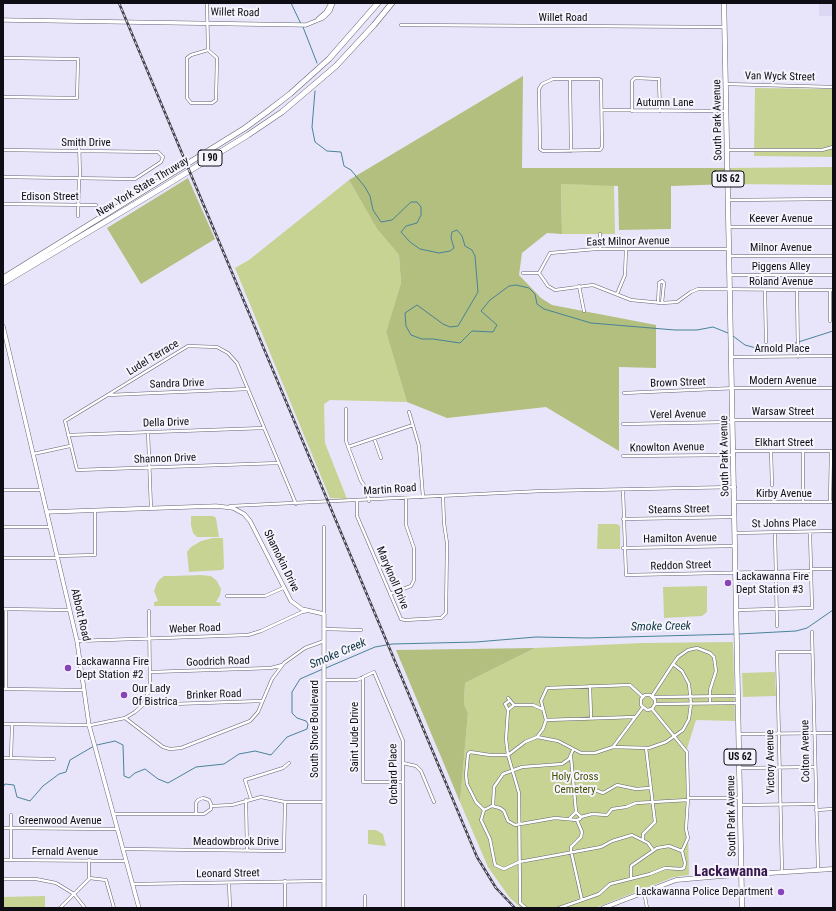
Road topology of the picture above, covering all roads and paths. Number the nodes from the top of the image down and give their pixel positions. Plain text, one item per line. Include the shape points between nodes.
1 (207, 3) edge
2 (332, 3) edge
3 (378, 3) edge
4 (392, 3) edge
5 (724, 3) edge
6 (3, 20) edge
7 (207, 22) junction
8 (401, 25) dead end
9 (725, 27) junction
10 (208, 50) junction
11 (3, 58) edge
12 (570, 79) junction
13 (726, 84) junction
14 (833, 87) edge
15 (3, 97) edge
16 (602, 110) junction
17 (632, 111) junction
18 (660, 111) junction
19 (727, 111) junction
20 (79, 139) dead end
21 (833, 147) edge
22 (3, 150) edge
23 (727, 150) junction
24 (80, 151) junction
25 (571, 151) junction
26 (3, 178) edge
27 (79, 178) junction
28 (833, 199) edge
29 (728, 200) junction
30 (3, 204) edge
31 (78, 205) junction
32 (96, 205) dead end
33 (78, 216) dead end
34 (833, 227) edge
35 (729, 228) junction
36 (600, 234) dead end
37 (600, 249) junction
38 (626, 249) junction
39 (729, 249) junction
40 (729, 256) junction
41 (833, 256) edge
42 (523, 273) dead end
43 (539, 273) junction
44 (730, 275) junction
45 (833, 275) edge
46 (4, 280) edge
47 (579, 286) junction
48 (730, 289) junction
49 (765, 290) junction
50 (797, 290) junction
51 (831, 290) edge
52 (617, 294) junction
53 (658, 303) junction
54 (662, 303) junction
55 (584, 311) dead end
56 (830, 321) dead end
57 (3, 328) edge
58 (766, 342) dead end
59 (833, 356) edge
60 (731, 357) junction
61 (798, 357) junction
62 (833, 388) edge
63 (248, 389) junction
64 (732, 389) junction
65 (624, 393) dead end
66 (108, 395) junction
67 (346, 409) dead end
68 (409, 412) dead end
69 (833, 420) edge
70 (733, 421) junction
71 (623, 424) dead end
72 (413, 425) junction
73 (264, 428) junction
74 (148, 432) junction
75 (68, 435) junction
76 (374, 438) junction
77 (70, 446) junction
78 (348, 447) junction
79 (771, 451) junction
80 (803, 451) junction
81 (832, 451) edge
82 (734, 453) junction
83 (33, 454) junction
84 (623, 456) dead end
85 (381, 458) dead end
86 (279, 463) junction
87 (150, 468) junction
88 (772, 485) dead end
89 (735, 487) junction
90 (3, 490) edge
91 (42, 490) junction
92 (623, 490) junction
93 (443, 496) junction
94 (423, 497) junction
95 (406, 498) junction
96 (357, 501) junction
97 (369, 501) junction
98 (735, 502) junction
99 (803, 502) junction
100 (832, 502) edge
101 (296, 504) junction
102 (227, 506) junction
103 (151, 508) junction
104 (95, 511) junction
105 (47, 512) junction
106 (736, 516) junction
107 (623, 519) junction
108 (3, 527) edge
109 (50, 527) junction
110 (324, 527) dead end
111 (833, 531) edge
112 (775, 532) junction
113 (810, 532) junction
114 (736, 533) junction
115 (736, 546) junction
116 (623, 548) junction
117 (57, 557) junction
118 (3, 558) edge
119 (833, 569) edge
120 (811, 570) junction
121 (776, 571) junction
122 (737, 572) junction
123 (283, 588) junction
124 (390, 594) junction
125 (227, 596) dead end
126 (4, 609) edge
127 (776, 609) junction
128 (70, 610) junction
129 (737, 610) junction
130 (149, 611) dead end
131 (308, 611) junction
132 (324, 614) junction
133 (777, 626) dead end
134 (324, 629) junction
135 (361, 630) dead end
136 (812, 632) dead end
137 (150, 638) junction
138 (77, 641) junction
139 (324, 641) junction
140 (4, 650) edge
141 (812, 652) junction
142 (284, 663) junction
143 (673, 664) junction
144 (151, 672) junction
145 (363, 677) junction
146 (324, 680) junction
147 (590, 686) junction
148 (4, 689) edge
149 (85, 690) junction
150 (738, 696) junction
151 (642, 697) junction
152 (653, 697) junction
153 (690, 697) junction
154 (710, 697) junction
155 (541, 700) junction
156 (261, 701) junction
157 (710, 703) junction
158 (738, 703) junction
159 (534, 704) junction
160 (655, 704) junction
161 (691, 704) junction
162 (143, 705) junction
163 (514, 705) junction
164 (643, 707) junction
165 (652, 708) junction
166 (542, 709) junction
167 (508, 710) junction
168 (635, 717) junction
169 (125, 718) junction
170 (591, 718) junction
171 (546, 720) junction
172 (3, 724) edge
173 (12, 724) junction
174 (89, 725) junction
175 (814, 733) junction
176 (833, 733) edge
177 (739, 734) junction
178 (779, 734) junction
179 (537, 737) junction
180 (675, 737) junction
181 (613, 747) junction
182 (646, 748) junction
183 (573, 750) junction
184 (508, 755) junction
185 (570, 756) junction
186 (3, 758) edge
187 (11, 758) junction
188 (54, 759) dead end
189 (289, 763) dead end
190 (403, 763) junction
191 (779, 767) junction
192 (815, 767) junction
193 (740, 768) junction
194 (513, 770) junction
195 (403, 782) junction
196 (650, 788) junction
197 (575, 790) junction
198 (740, 798) junction
199 (251, 799) junction
200 (688, 799) junction
201 (246, 800) junction
202 (285, 802) junction
203 (324, 802) junction
204 (434, 802) dead end
205 (652, 802) junction
206 (815, 804) junction
207 (780, 805) junction
208 (212, 806) junction
209 (493, 806) junction
210 (741, 806) junction
211 (833, 809) edge
212 (484, 810) junction
213 (815, 810) junction
214 (576, 812) junction
215 (114, 814) junction
216 (196, 814) junction
217 (11, 815) dead end
218 (570, 818) junction
219 (579, 819) junction
220 (519, 825) junction
221 (3, 828) edge
222 (11, 828) junction
223 (118, 829) junction
224 (643, 841) junction
225 (123, 849) junction
226 (653, 850) junction
227 (682, 850) junction
228 (247, 851) junction
229 (571, 853) junction
230 (3, 860) edge
231 (11, 860) junction
232 (89, 860) junction
233 (127, 861) junction
234 (519, 862) junction
235 (833, 869) edge
236 (818, 870) junction
237 (782, 872) junction
238 (742, 874) junction
239 (89, 878) junction
240 (631, 878) junction
241 (3, 879) edge
242 (285, 881) junction
243 (324, 881) junction
244 (229, 882) junction
245 (133, 884) junction
246 (644, 891) junction
247 (74, 894) junction
248 (365, 896) dead end
249 (582, 900) junction
250 (617, 902) junction
251 (60, 908) edge
252 (85, 908) edge
253 (114, 908) edge
254 (139, 908) edge
255 (230, 908) edge
256 (285, 908) edge
257 (324, 908) edge
258 (365, 908) edge
259 (403, 908) edge
260 (526, 908) edge
261 (559, 908) edge
262 (603, 908) edge
263 (617, 908) edge
264 (647, 908) edge
265 (742, 908) edge

1 - 7 street
2 - 7 street, Willet Road via 330,10 323,17 309,23
3 - 46 highway, New York State Thruway / I 90 via 329,59 268,111
4 - 46 highway, New York State Thruway / I 90 via 336,66 282,112 160,189
5 - 9 main road, South Park Avenue / US 62
6 - 7 street, Willet Road
7 - 10 street
8 - 9 street, Willet Road
9 - 13 main road, South Park Avenue / US 62
10 - 10 street via 217,58 216,100 212,103 191,103 187,98 187,58
11 - 15 street via 78,59 78,98
12 - 16 street via 600,79
12 - 25 street
12 - 25 street via 550,80 541,85 539,90 540,149
13 - 14 street, Van Wyck Street
13 - 19 main road, South Park Avenue / US 62
16 - 17 street, Autumn Lane
16 - 25 street via 602,149
17 - 18 street, Autumn Lane
17 - 18 street via 632,81 635,78 659,79
18 - 19 street, Autumn Lane
19 - 23 main road, South Park Avenue / US 62
20 - 24 street
21 - 23 street via 822,150
22 - 24 street, Smith Drive
23 - 29 main road, South Park Avenue / US 62
24 - 27 street
24 - 27 street, Smith Drive via 158,152 162,154 163,160 135,179
26 - 27 street
27 - 31 street
28 - 29 street
29 - 35 main road, South Park Avenue / US 62
30 - 31 street, Edison Street
31 - 32 street, Edison Street
31 - 33 street
34 - 35 street, Keever Avenue
35 - 39 main road, South Park Avenue / US 62
36 - 37 street
37 - 38 street, East Milnor Avenue
37 - 43 street, East Milnor Avenue via 550,253
38 - 39 street, East Milnor Avenue
38 - 52 street via 625,275
39 - 40 main road, South Park Avenue / US 62
40 - 41 street, Milnor Avenue
40 - 44 main road, South Park Avenue / US 62
42 - 43 street
43 - 47 street, Roland Avenue via 548,286 555,290
44 - 45 street, Piggens Alley
44 - 48 main road, South Park Avenue / US 62
47 - 52 street, Roland Avenue via 598,286
47 - 55 street
48 - 49 street, Roland Avenue
48 - 54 street, Roland Avenue via 698,289 677,302
48 - 60 main road, South Park Avenue / US 62
49 - 50 street, Roland Avenue
49 - 58 street
50 - 51 street, Roland Avenue
50 - 61 street
51 - 56 street
52 - 53 street, Roland Avenue via 637,302
53 - 54 street, Roland Avenue
53 - 54 street via 659,283 662,281
57 - 83 street, Abbott Road
59 - 61 street, Arnold Place
60 - 61 street, Arnold Place
60 - 64 main road, South Park Avenue / US 62
62 - 64 street, Modern Avenue
63 - 66 street, Sandra Drive
63 - 66 street, Ludel Terrace via 237,364 228,353 212,346 188,346
63 - 73 street, Ludel Terrace
64 - 65 street, Brown Street
64 - 70 main road, South Park Avenue / US 62
66 - 75 street, Ludel Terrace via 65,421
67 - 78 street
68 - 72 street
69 - 70 street, Warsaw Street
70 - 71 street, Verel Avenue
70 - 82 main road, South Park Avenue / US 62
72 - 76 street
72 - 94 street via 421,457
73 - 74 street, Della Drive
73 - 86 street, Ludel Terrace
74 - 75 street, Della Drive
74 - 87 street
75 - 77 street, Ludel Terrace
76 - 78 street
76 - 85 street
77 - 83 street
77 - 87 street, Shannon Drive via 76,470
78 - 97 street via 361,481 367,489
79 - 80 street, Elkhart Street
79 - 82 street, Elkhart Street
79 - 88 street
80 - 81 street, Elkhart Street
80 - 99 street
81 - 100 street
82 - 84 street, Knowlton Avenue
82 - 89 main road, South Park Avenue / US 62
83 - 91 street, Abbott Road
86 - 87 street, Shannon Drive
86 - 101 street, Ludel Terrace
87 - 103 street
89 - 92 street, Martin Road
89 - 98 main road, South Park Avenue / US 62
90 - 91 street
91 - 105 street, Abbott Road
92 - 93 street, Martin Road
92 - 107 street
93 - 94 street, Martin Road
93 - 124 street, Maryknoll Drive via 447,543 445,615 442,618 403,620
94 - 95 street, Martin Road
95 - 97 street, Martin Road
95 - 124 street via 406,525 414,548 414,580 410,586
96 - 97 street, Martin Road
96 - 101 street, Martin Road
96 - 124 street, Maryknoll Drive via 357,516
98 - 99 street, Kirby Avenue
98 - 106 main road, South Park Avenue / US 62
99 - 100 street, Kirby Avenue
101 - 102 street, Martin Road
102 - 103 street, Martin Road
102 - 123 street, Shamokin Drive via 241,512 250,521
103 - 104 street, Martin Road
104 - 105 street, Martin Road
104 - 117 street via 95,555
105 - 109 street, Abbott Road
106 - 107 street, Stearns Street
106 - 114 main road, South Park Avenue / US 62
107 - 116 street
108 - 109 street
109 - 117 street, Abbott Road
110 - 132 street, South Shore Boulevard
111 - 113 street, St Johns Place
112 - 113 street, St Johns Place
112 - 114 street, St Johns Place
112 - 121 street
113 - 120 street
114 - 115 main road, South Park Avenue / US 62
115 - 116 street, Hamilton Avenue
115 - 122 main road, South Park Avenue / US 62
116 - 122 street, Reddon Street via 626,575
117 - 118 street
117 - 128 street, Abbott Road
119 - 120 street, Reddon Street
120 - 121 street, Reddon Street
120 - 127 street via 812,608
121 - 122 street, Reddon Street
121 - 127 street
122 - 129 main road, South Park Avenue / US 62
123 - 125 street via 265,596
123 - 131 street, Shamokin Drive via 294,604
126 - 128 street
126 - 140 street
127 - 129 street
127 - 133 street
128 - 138 street, Abbott Road
129 - 150 main road, South Park Avenue / US 62
130 - 137 street
131 - 132 street, Shamokin Drive
131 - 137 street, Weber Road via 261,632 248,635
132 - 134 street, South Shore Boulevard
134 - 135 street
134 - 139 street, South Shore Boulevard
136 - 141 street, Colton Avenue
137 - 138 street, Weber Road
137 - 144 street
138 - 149 street, Abbott Road
139 - 142 street via 305,648
139 - 146 street, South Shore Boulevard
140 - 148 street
141 - 175 street, Colton Avenue
141 - 178 street, Victory Avenue via 777,652
142 - 144 street, Goodrich Road via 271,668
142 - 156 street
143 - 152 street
143 - 153 street via 682,671 689,684
143 - 154 street via 688,650 697,648 710,653 716,664 716,671
144 - 162 street via 150,688
145 - 146 street, Orchard Place via 357,680
145 - 190 street, Orchard Place via 374,672 403,741
145 - 195 street, Saint Jude Drive via 363,782
146 - 203 street, South Shore Boulevard
147 - 151 street via 630,685
147 - 155 street via 547,688
147 - 170 street
148 - 149 street
149 - 174 street, Abbott Road
150 - 154 street
150 - 158 main road, South Park Avenue / US 62
151 - 152 street
151 - 164 street
152 - 153 street
152 - 160 street
153 - 154 street
153 - 161 street
154 - 157 street
155 - 159 street
155 - 166 street
156 - 162 street, Brinker Road
156 - 169 street via 258,712 247,723 179,748 163,747
157 - 158 street
157 - 161 street
158 - 177 main road, South Park Avenue / US 62
159 - 163 street
159 - 166 street
160 - 161 street
160 - 165 street
161 - 180 street via 689,719 683,730
162 - 169 street
163 - 167 street
163 - 167 street via 509,699 505,704
164 - 165 street via 647,710
164 - 168 street
165 - 180 street
166 - 171 street
167 - 184 street
168 - 170 street
168 - 181 street
169 - 174 street
170 - 171 street
171 - 179 street
172 - 173 street
173 - 174 street
173 - 187 street
174 - 215 street, Abbott Road
175 - 176 street
175 - 178 street
175 - 192 street, Colton Avenue
177 - 178 street
177 - 193 main road, South Park Avenue / US 62
178 - 191 street, Victory Avenue
179 - 183 street via 558,741
179 - 184 street via 525,742
180 - 182 street
180 - 200 street via 686,752
181 - 182 street
181 - 183 street via 595,753
182 - 196 street
183 - 185 street
184 - 194 street
184 - 212 street via 470,752 468,754 467,784 476,802
185 - 194 street via 562,764
185 - 197 street
186 - 187 street
187 - 188 street
189 - 199 street via 283,768 246,780
190 - 195 street, Orchard Place
190 - 204 street via 416,766 421,771
191 - 192 street
191 - 193 street
191 - 207 street, Victory Avenue
192 - 206 street, Colton Avenue
193 - 198 main road, South Park Avenue / US 62
194 - 209 street via 503,774 494,787
194 - 220 street via 519,793
195 - 259 street, Orchard Place
196 - 197 street via 617,786 603,792 590,788
196 - 205 street
197 - 214 street
198 - 200 street
198 - 210 main road, South Park Avenue / US 62
199 - 201 street
199 - 202 street via 266,797
200 - 205 street
200 - 227 street via 688,838
201 - 208 street via 228,806
201 - 228 street
202 - 203 street
202 - 228 street, Meadowbrook Drive via 284,851
203 - 243 street, South Shore Boulevard
205 - 219 street via 636,803 612,809 607,815 592,814
205 - 224 street via 654,822 643,834
206 - 207 street
206 - 213 street, Colton Avenue
207 - 210 street
207 - 237 street, Victory Avenue
208 - 216 street via 206,814
208 - 216 street via 209,800 201,798 196,803
209 - 212 street
209 - 220 street via 504,811 511,824
210 - 238 main road, South Park Avenue / US 62
211 - 213 street
212 - 234 street via 481,820 490,839 496,865 504,869
213 - 236 street, Colton Avenue
214 - 218 street
214 - 219 street
215 - 216 street
215 - 223 street, Abbott Road
217 - 222 street
218 - 219 street
218 - 220 street via 555,818
219 - 229 street via 581,837 571,847
220 - 234 street
221 - 222 street, Greenwood Avenue
222 - 223 street, Greenwood Avenue
222 - 231 street
223 - 225 street, Abbott Road
224 - 226 street
224 - 229 street via 632,835 601,847
225 - 228 street, Meadowbrook Drive
225 - 233 street, Abbott Road
226 - 227 street via 669,846
226 - 240 street via 631,866
227 - 240 street via 684,868 665,868
229 - 234 street
229 - 249 street
230 - 231 street, Fernald Avenue
231 - 232 street, Fernald Avenue
232 - 233 street, Fernald Avenue
232 - 239 street
233 - 245 street, Abbott Road
234 - 260 street via 520,903
235 - 236 main road
236 - 237 main road
237 - 238 main road
238 - 246 main road via 676,880
238 - 265 main road, South Park Avenue / US 62
239 - 247 street
239 - 253 street via 106,880
240 - 249 street via 610,884 599,894
241 - 247 street via 48,880
242 - 243 street, Leonard Street
242 - 244 street, Leonard Street
242 - 256 street
243 - 257 street, South Shore Boulevard
244 - 245 street, Leonard Street
244 - 255 street
245 - 254 street, Abbott Road
246 - 250 main road
246 - 264 street
247 - 251 street
247 - 252 street
248 - 258 street
249 - 261 street
250 - 262 main road
250 - 263 street

